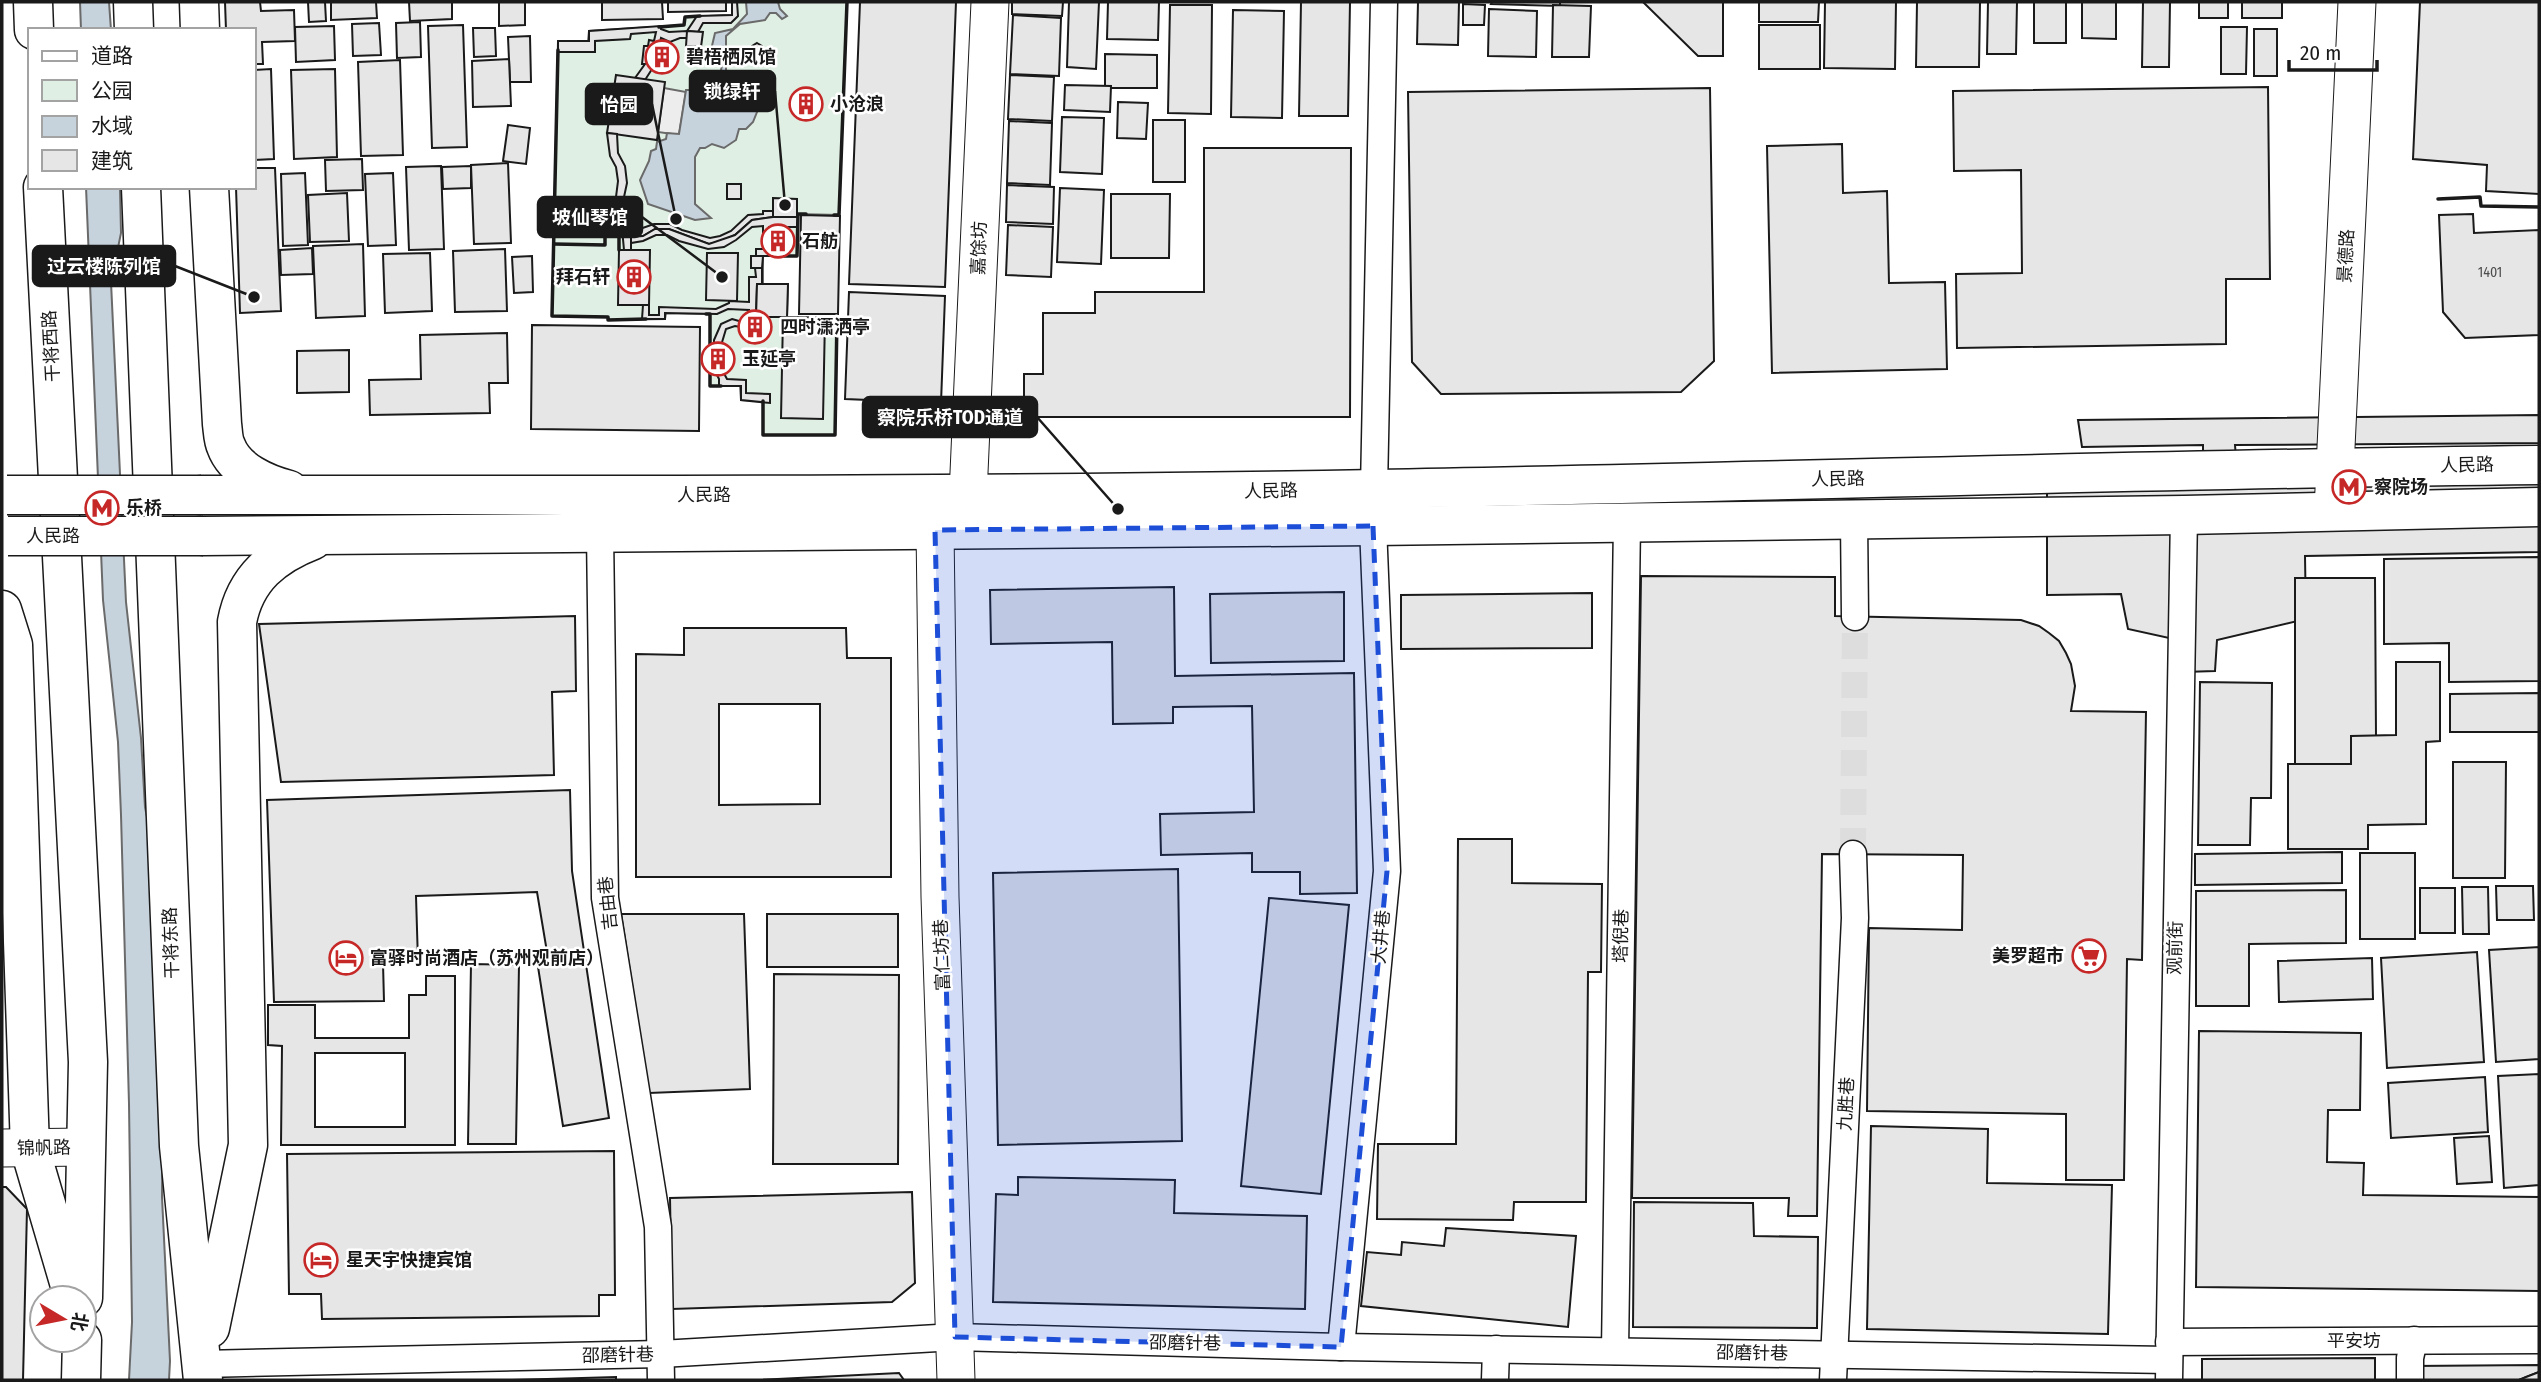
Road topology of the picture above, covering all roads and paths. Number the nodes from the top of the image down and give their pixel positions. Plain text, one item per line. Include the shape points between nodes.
1 (33, 2) edge
2 (133, 2) edge
3 (199, 2) edge
4 (990, 2) edge
5 (1384, 2) edge
6 (2357, 2) edge
7 (34, 28) edge
8 (134, 28) edge
9 (200, 28) edge
10 (43, 189) edge
11 (141, 189) edge
12 (209, 189) edge
13 (2539, 464) edge
14 (2336, 467) junction
15 (5, 495) edge
16 (308, 495) junction
17 (968, 495) junction
18 (2539, 507) edge
19 (1373, 508) junction
20 (2333, 511) junction
21 (2184, 515) junction
22 (1854, 519) junction
23 (1627, 522) junction
24 (935, 530) junction
25 (600, 533) junction
26 (5, 536) edge
27 (324, 536) junction
28 (2, 610) edge
29 (1855, 617) tunnel mouth
30 (1853, 854) tunnel mouth
31 (86, 1147) junction
32 (16, 1148) edge
33 (69, 1284) edge
34 (83, 1284) edge
35 (955, 1337) junction
36 (2414, 1340) junction
37 (2539, 1340) edge
38 (1341, 1347) junction
39 (1496, 1349) junction
40 (1615, 1351) junction
41 (82, 1354) edge
42 (1833, 1354) junction
43 (2169, 1361) edge
44 (661, 1367) edge
45 (203, 1372) edge
46 (82, 1380) edge
47 (956, 1380) edge
48 (1494, 1380) edge
49 (1833, 1380) edge
50 (2410, 1380) edge

1 - 7 main road
2 - 8 main road
3 - 9 main road
4 - 17 street, 嘉馀坊
5 - 19 street, 大井巷
6 - 14 street, 景德路
10 - 31 main road, 干将西路 via 88,1062
11 - 45 main road, 干将东路 via 179,1146
12 - 16 main road via 226,447 237,464 253,476
13 - 14 main road, 人民路
14 - 19 main road, 人民路
14 - 20 street, 景德路
15 - 16 main road, 人民路, bridge
16 - 17 main road, 人民路
17 - 19 main road, 人民路
18 - 20 main road, 人民路
19 - 23 main road, 人民路
19 - 24 main road, 人民路
19 - 38 street, 大井巷 via 1387,871
20 - 21 main road, 人民路
21 - 22 main road, 人民路
21 - 43 street, 观前街
22 - 23 main road, 人民路
22 - 29 street
23 - 40 street, 塔倪巷
24 - 25 main road, 人民路
24 - 35 street, 富仁坊巷 via 940,897
25 - 27 main road, 人民路
25 - 44 street, 吉由巷 via 605,898 658,1227
26 - 27 main road, 人民路, bridge
27 - 45 main road via 269,563 248,589 237,622 248,1144
28 - 32 main road via 13,646
30 - 42 street, 九胜巷 via 1855,918
31 - 32 street, 锦帆路
31 - 34 main road
32 - 33 main road
35 - 38 street, 邵磨针巷
35 - 44 street, 邵磨针巷
35 - 47 street, 富仁坊巷
36 - 37 street, 平安坊
36 - 43 street, 平安坊
36 - 50 street
38 - 39 street, 邵磨针巷
39 - 40 street, 邵磨针巷
39 - 48 street
40 - 42 street, 邵磨针巷
41 - 46 main road
42 - 43 street, 邵磨针巷
42 - 49 street, 九胜巷
44 - 45 street, 邵磨针巷

